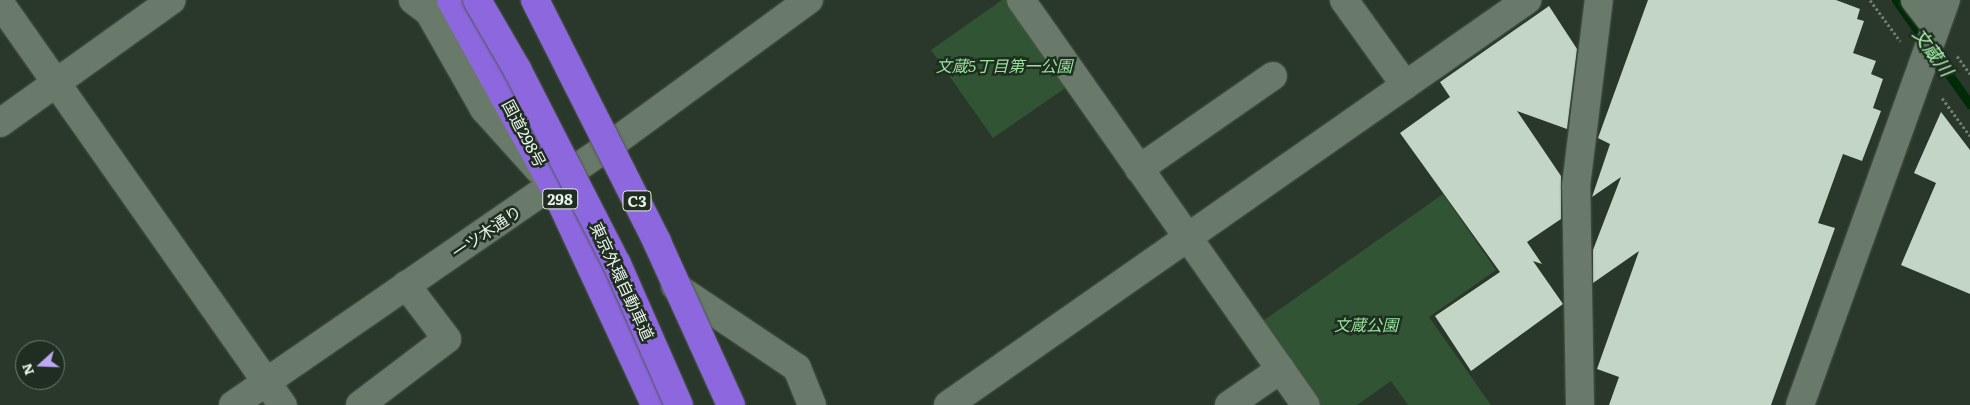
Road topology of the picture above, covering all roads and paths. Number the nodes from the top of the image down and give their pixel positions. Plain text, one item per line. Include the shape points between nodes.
1 (413, 0) edge
2 (451, 0) edge
3 (477, 0) edge
4 (536, 0) edge
5 (548, 0) edge
6 (809, 0) edge
7 (1021, 0) edge
8 (1344, 0) edge
9 (1528, 0) edge
10 (1598, 0) edge
11 (1915, 0) edge
12 (1946, 0) edge
13 (167, 2) edge
14 (0, 3) edge
15 (1935, 29) junction
16 (1273, 76) dead end
17 (58, 84) junction
18 (1405, 85) junction
19 (0, 123) edge
20 (616, 141) junction
21 (1139, 170) junction
22 (553, 185) junction
23 (1186, 239) junction
24 (406, 285) junction
25 (675, 286) junction
26 (1280, 369) junction
27 (266, 381) junction
28 (661, 404) edge
29 (233, 405) edge
30 (283, 405) edge
31 (360, 405) edge
32 (718, 405) edge
33 (731, 405) edge
34 (812, 405) edge
35 (948, 405) edge
36 (1229, 405) edge
37 (1306, 405) edge
38 (1580, 405) edge
39 (1800, 405) edge

1 - 22 street via 429,12 484,109
2 - 22 highway, 国道298号 / 298
3 - 28 highway, 東京外環自動車道, bridge via 517,69 617,264
4 - 33 highway, C3, bridge via 657,242
5 - 20 highway
6 - 20 street, 一ツ木通り
7 - 21 street
8 - 18 street
9 - 18 street
10 - 38 street via 1576,186
11 - 15 street
12 - 15 street
13 - 17 street
14 - 17 street
15 - 39 street
16 - 21 street
17 - 19 street
17 - 27 street
18 - 23 street
20 - 22 street, 一ツ木通り
20 - 25 highway
21 - 23 street
22 - 24 street, 一ツ木通り
22 - 28 highway, 国道298号 / 298
23 - 26 street
23 - 35 street
24 - 27 street, 一ツ木通り
24 - 31 street via 446,339
25 - 32 highway
25 - 34 street via 797,368
26 - 36 street
26 - 37 street
27 - 29 street, 一ツ木通り
27 - 30 street

